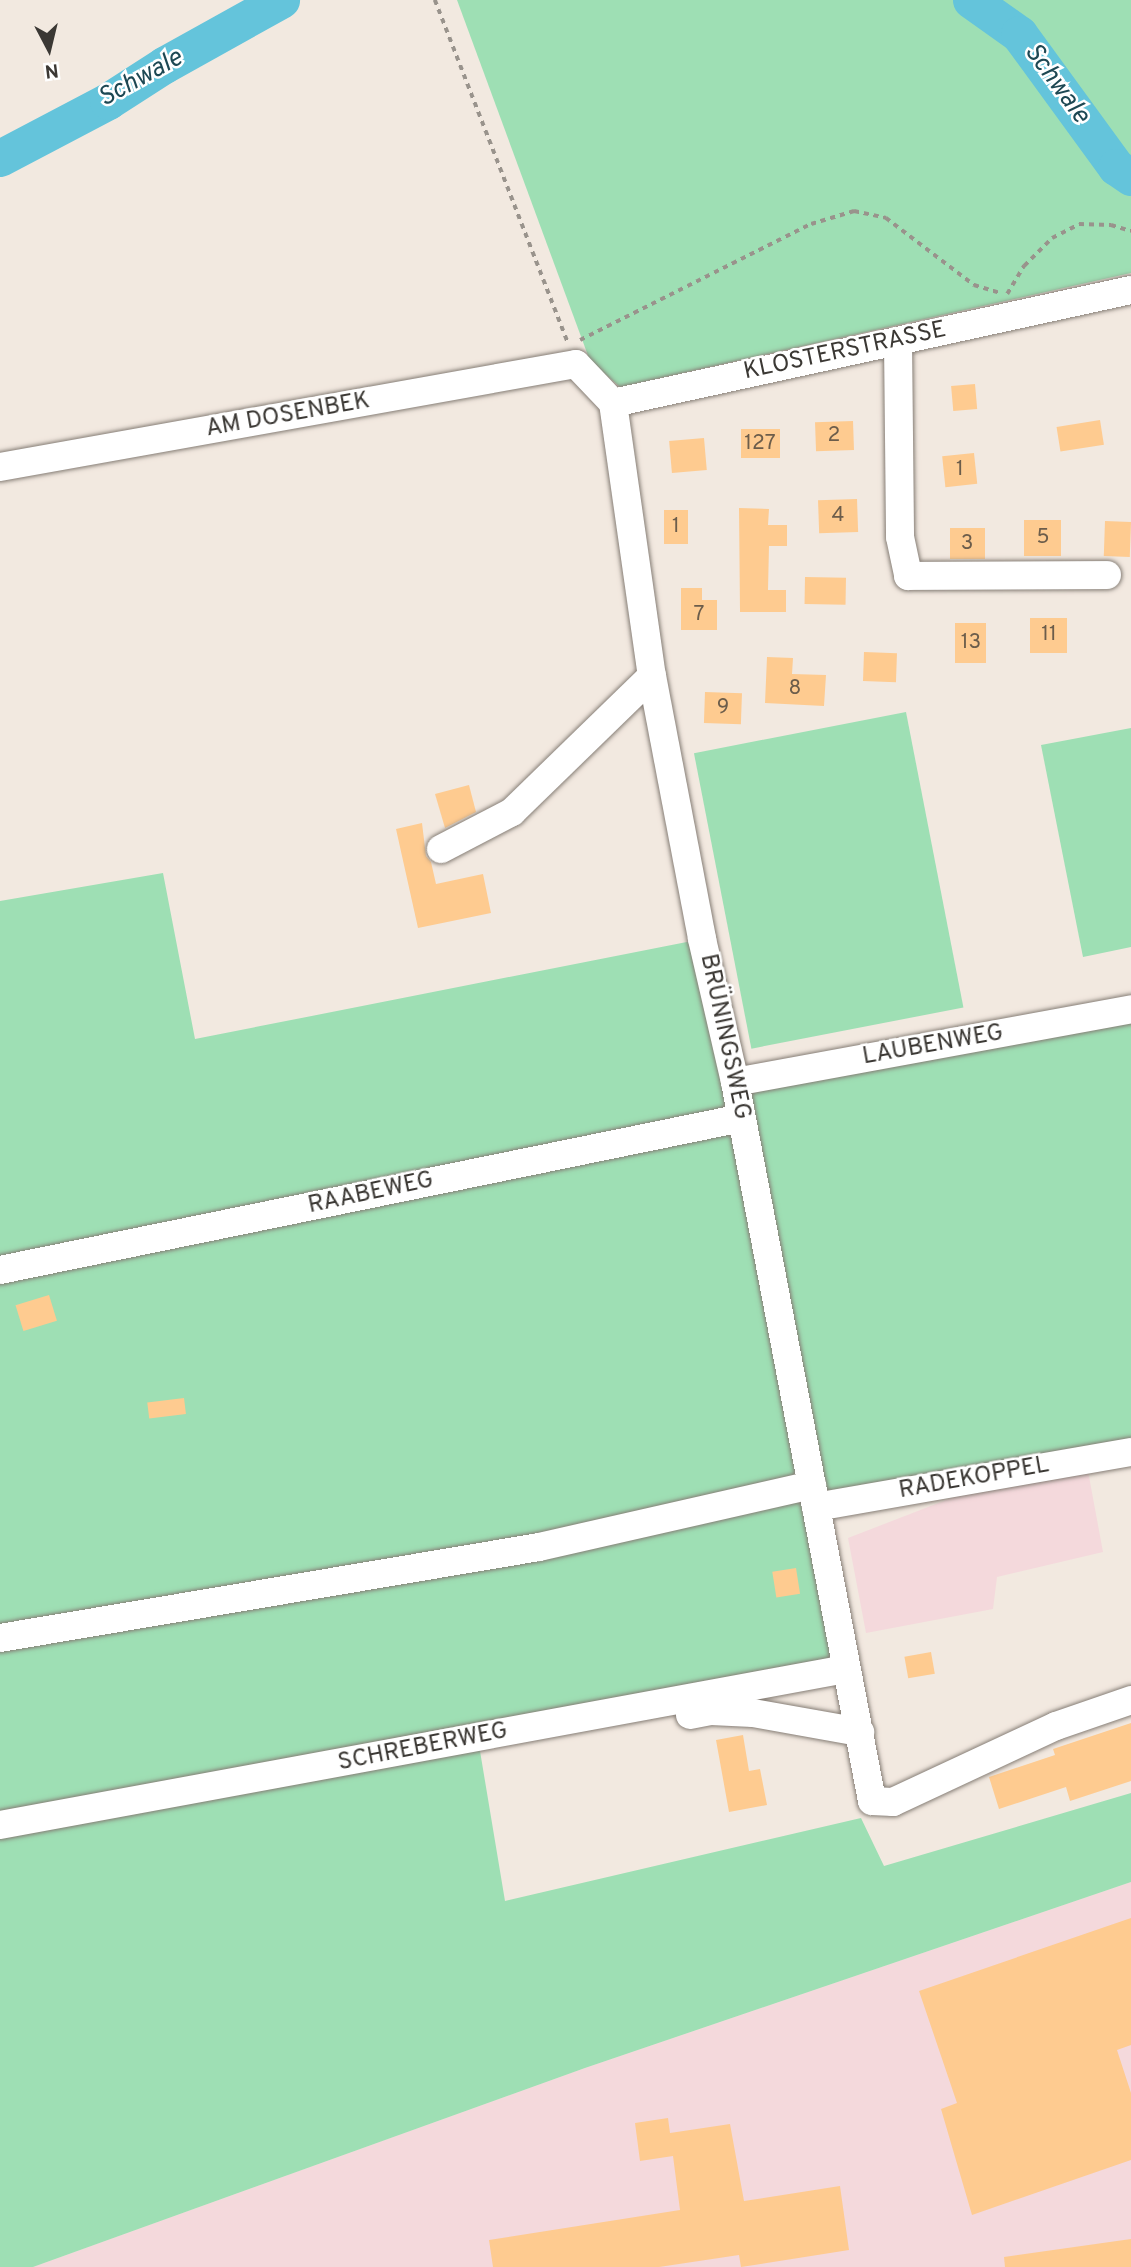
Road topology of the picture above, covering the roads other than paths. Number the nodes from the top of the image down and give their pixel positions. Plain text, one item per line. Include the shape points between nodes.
1 (1131, 290) edge
2 (898, 341) junction
3 (613, 403) junction
4 (0, 467) edge
5 (1107, 575) dead end
6 (652, 676) junction
7 (441, 849) dead end
8 (1131, 1009) edge
9 (735, 1082) junction
10 (742, 1118) junction
11 (0, 1270) edge
12 (1131, 1452) edge
13 (814, 1496) junction
14 (0, 1638) edge
15 (846, 1669) junction
16 (1131, 1700) edge
17 (860, 1732) junction
18 (575, 1737) dead end
19 (0, 1825) edge

1 - 2 street, KLOSTERSTRASSE via 1012,305
2 - 3 street, KLOSTERSTRASSE
2 - 5 street via 900,537 908,576
3 - 4 street, AM DOSENBEK via 576,364
3 - 6 street, BRÜNINGSWEG
6 - 7 street via 512,812
6 - 9 street, BRÜNINGSWEG via 702,939
8 - 9 street, LAUBENWEG
9 - 10 street, BRÜNINGSWEG
10 - 11 street, RAABEWEG
10 - 13 street, BRÜNINGSWEG
12 - 13 street, RADEKOPPEL
13 - 14 street, RADEKOPPEL
13 - 15 street, BRÜNINGSWEG
15 - 17 street, BRÜNINGSWEG
15 - 19 street, SCHREBERWEG
16 - 17 street, BRÜNINGSWEG via 1056,1726 893,1802 872,1801
17 - 18 street via 753,1713 711,1711

